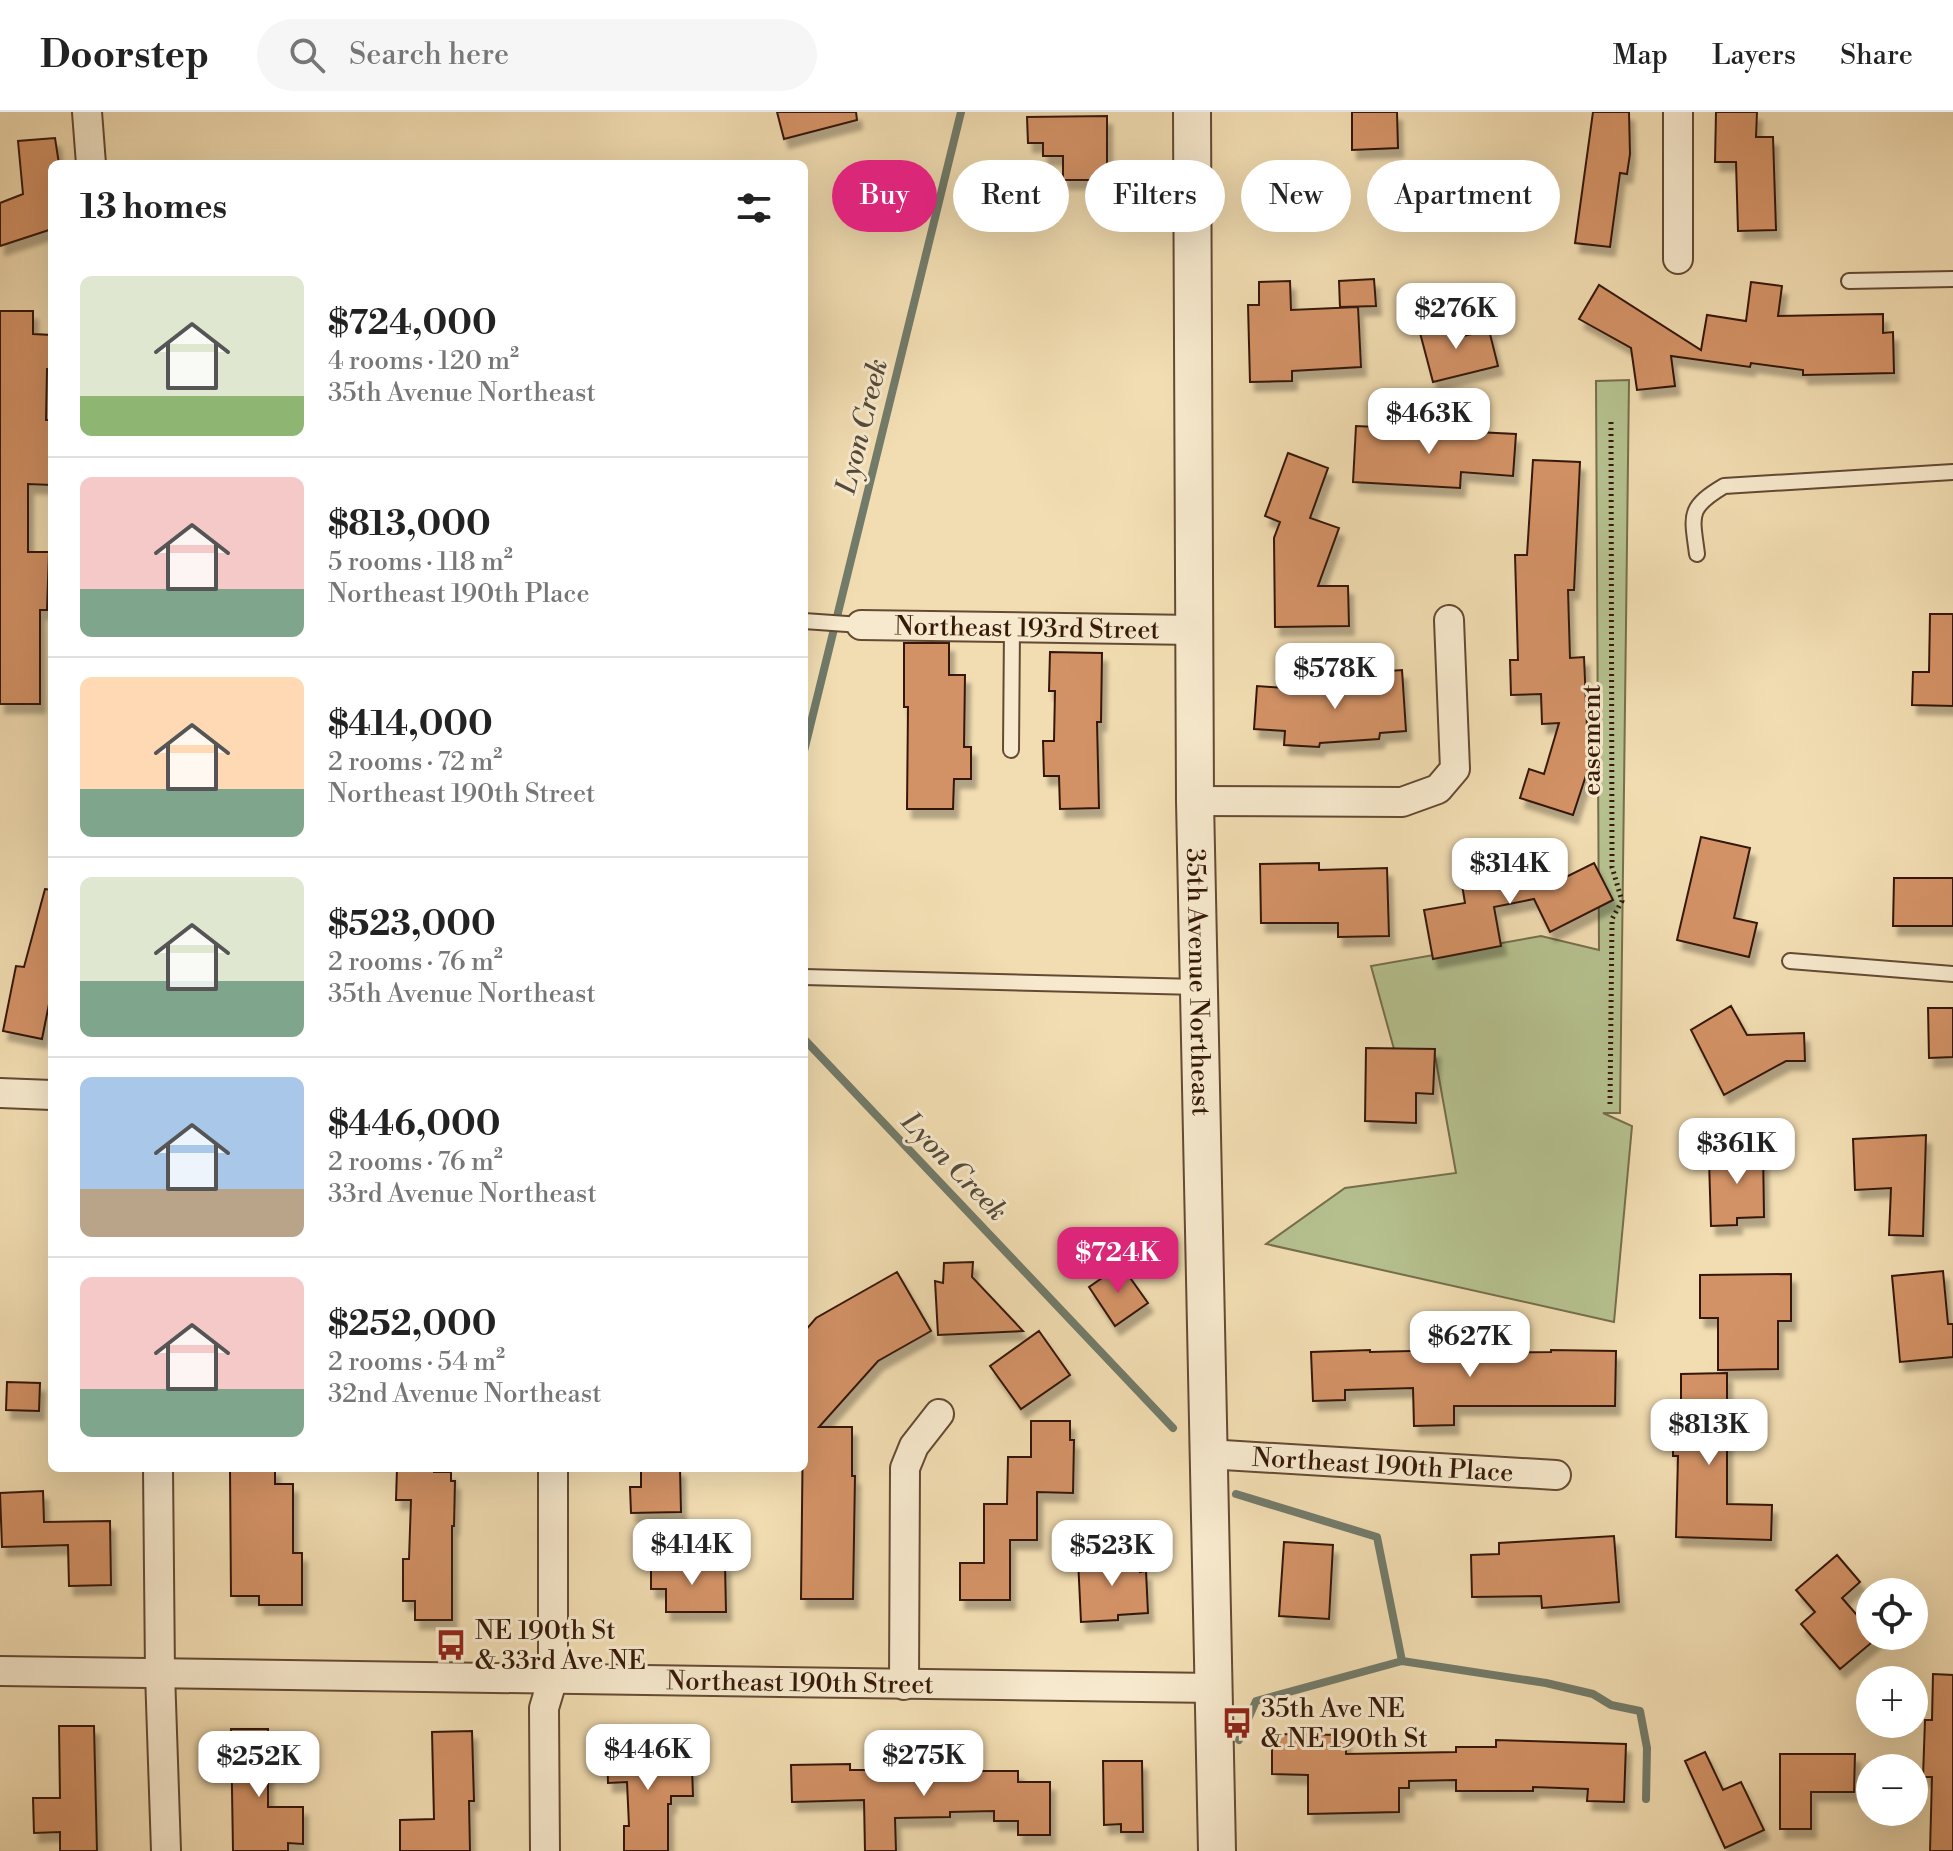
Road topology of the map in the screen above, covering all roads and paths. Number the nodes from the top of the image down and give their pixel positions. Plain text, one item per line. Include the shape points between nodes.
1 (87, 112) edge
2 (1192, 112) edge
3 (1678, 112) edge
4 (91, 160) edge
5 (1678, 259) dead end
6 (1953, 279) edge
7 (1849, 281) dead end
8 (1611, 419) dead end
9 (1953, 472) edge
10 (1697, 554) dead end
11 (1449, 620) dead end
12 (808, 621) edge
13 (861, 625) joint
14 (1012, 628) junction
15 (1194, 630) junction
16 (1011, 750) dead end
17 (1195, 801) junction
18 (1790, 961) dead end
19 (1953, 974) edge
20 (808, 977) edge
21 (1198, 987) junction
22 (0, 1093) edge
23 (48, 1095) edge
24 (1610, 1104) dead end
25 (939, 1414) dead end
26 (1207, 1454) junction
27 (158, 1472) edge
28 (553, 1472) edge
29 (1556, 1475) dead end
30 (0, 1671) edge
31 (160, 1673) junction
32 (553, 1678) junction
33 (904, 1685) junction
34 (1214, 1688) junction
35 (166, 1851) edge
36 (545, 1851) edge
37 (1217, 1851) edge

1 - 4 street
2 - 15 street, 35th Avenue Northeast
3 - 5 street
6 - 7 lane
8 - 24 path, easement via 1612,867 1622,901 1612,919
9 - 10 lane via 1724,486 1702,499 1692,516
11 - 17 street via 1455,769 1438,789 1402,802
12 - 13 lane
13 - 14 street, Northeast 193rd Street
14 - 15 street, Northeast 193rd Street
14 - 16 lane
15 - 17 street, 35th Avenue Northeast
17 - 21 street, 35th Avenue Northeast
18 - 19 lane
20 - 21 lane
21 - 26 street, 35th Avenue Northeast
22 - 23 street
25 - 33 street via 914,1446 905,1468
26 - 29 street, Northeast 190th Place
26 - 34 street, 35th Avenue Northeast
27 - 31 street
28 - 32 street
30 - 31 street, Northeast 190th Street
31 - 32 street, Northeast 190th Street
31 - 35 street
32 - 33 street, Northeast 190th Street
32 - 36 street via 544,1708
33 - 34 street, Northeast 190th Street
34 - 37 street, 35th Avenue Northeast

